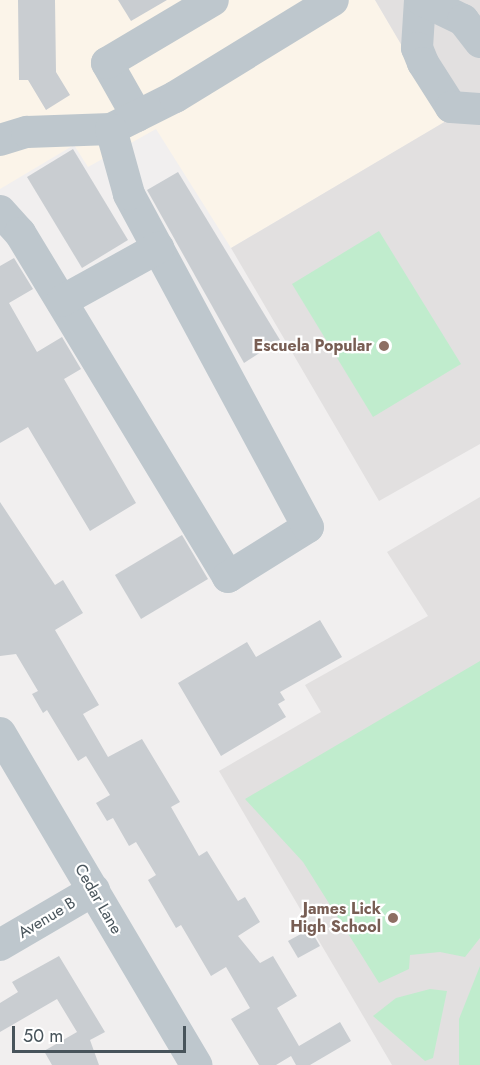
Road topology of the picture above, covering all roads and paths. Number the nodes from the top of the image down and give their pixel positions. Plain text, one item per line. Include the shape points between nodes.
1 (213, 0) edge
2 (333, 0) edge
3 (421, 0) edge
4 (480, 42) edge
5 (480, 109) edge
6 (124, 123) junction
7 (0, 140) edge
8 (0, 211) edge
9 (158, 248) junction
10 (62, 302) junction
11 (0, 733) edge
12 (94, 890) junction
13 (0, 945) edge
14 (196, 1065) edge

1 - 6 street via 107,63
2 - 6 street
3 - 4 street via 463,20
3 - 5 street via 417,48 423,63 451,107
6 - 7 street via 27,132
6 - 9 street via 129,194
8 - 10 street via 20,232
9 - 10 street
9 - 10 street via 308,527 228,577
11 - 12 street, Cedar Lane
12 - 13 street, Avenue B
12 - 14 street, Cedar Lane

